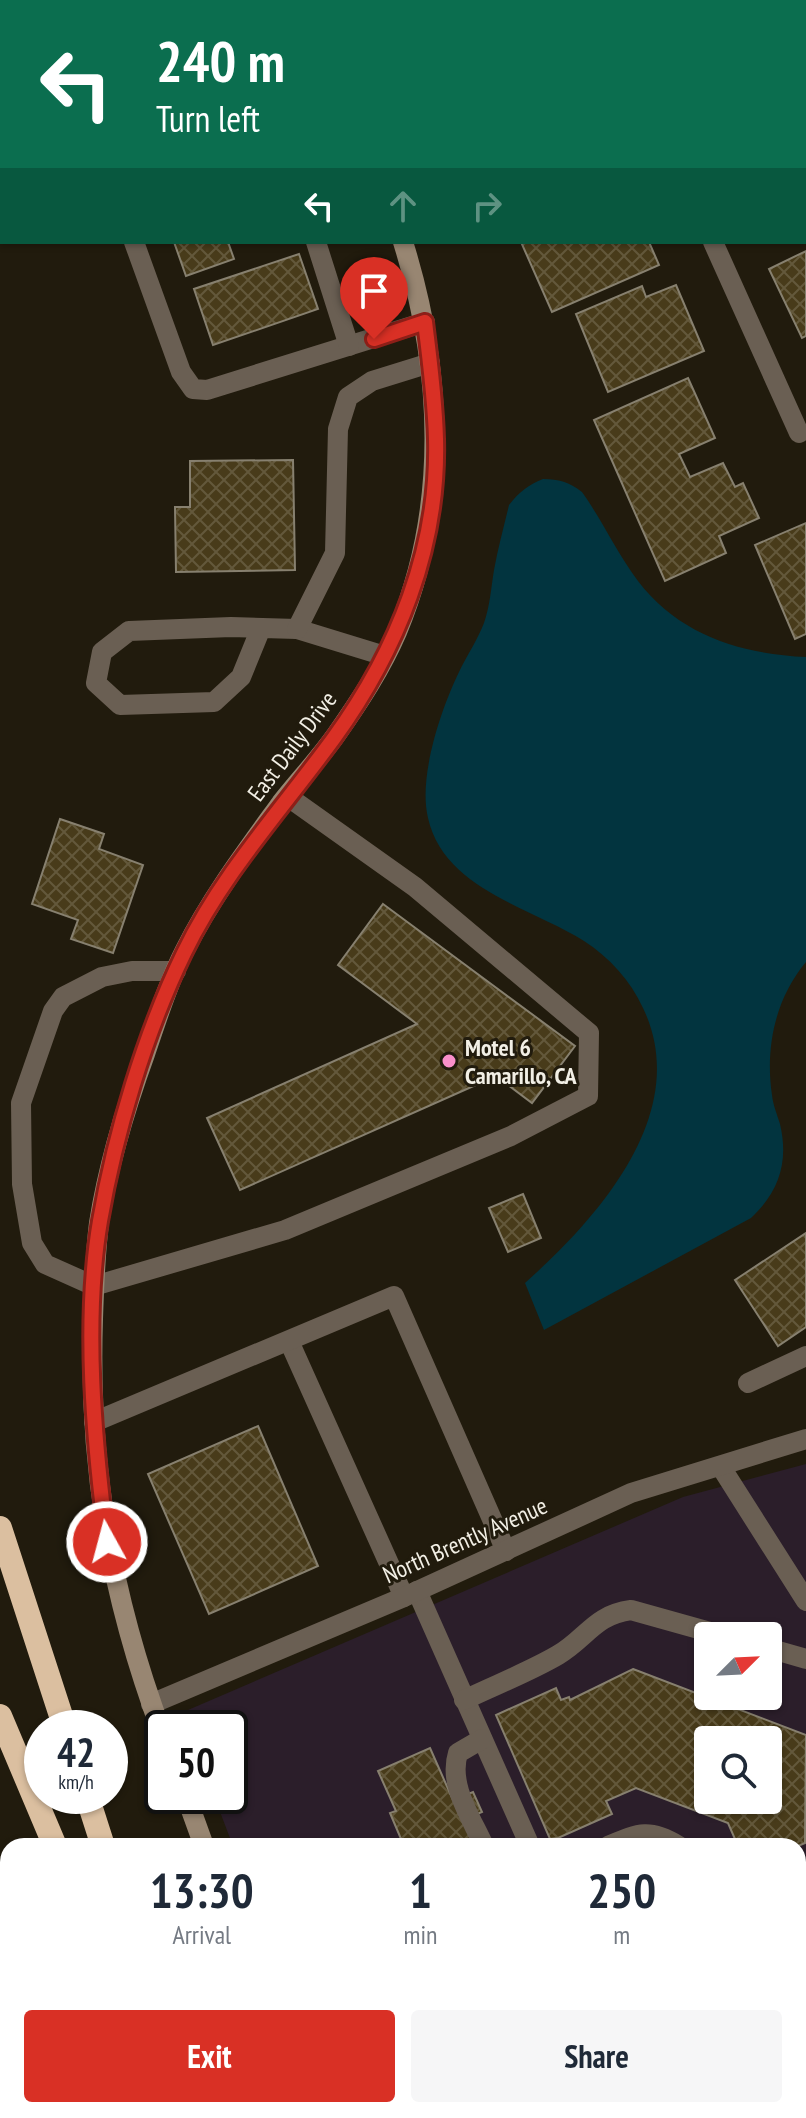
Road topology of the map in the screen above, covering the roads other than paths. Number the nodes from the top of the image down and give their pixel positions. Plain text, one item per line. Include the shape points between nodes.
1 (135, 244) edge
2 (317, 244) edge
3 (404, 244) edge
4 (714, 244) edge
5 (425, 322) junction
6 (349, 346) junction
7 (430, 363) junction
8 (799, 433) dead end
9 (261, 628) junction
10 (297, 629) junction
11 (385, 656) junction
12 (287, 796) junction
13 (176, 971) junction
14 (94, 1286) junction
15 (289, 1341) junction
16 (806, 1356) edge
17 (748, 1383) dead end
18 (94, 1422) junction
19 (806, 1439) edge
20 (721, 1467) junction
21 (0, 1528) edge
22 (506, 1551) junction
23 (410, 1594) junction
24 (806, 1601) edge
25 (694, 1628) edge
26 (782, 1652) edge
27 (806, 1659) edge
28 (464, 1700) junction
29 (151, 1704) junction
30 (59, 1710) edge
31 (153, 1710) edge
32 (0, 1716) edge
33 (482, 1739) junction
34 (93, 1814) edge
35 (192, 1814) edge
36 (52, 1838) edge
37 (100, 1838) edge
38 (201, 1838) edge
39 (480, 1838) edge
40 (526, 1838) edge
41 (626, 1838) edge
42 (666, 1838) edge

1 - 6 street via 181,372 193,389 207,390
2 - 6 street
3 - 5 main road, East Daily Drive
4 - 8 street
5 - 6 street
5 - 7 main road, East Daily Drive
7 - 10 street via 372,381 348,397 338,429 335,553
7 - 11 main road, East Daily Drive via 434,492 413,589
9 - 9 street via 129,631 102,652 96,683 120,705 214,702 241,677
9 - 10 street
10 - 11 street
11 - 12 main road, East Daily Drive via 333,739
12 - 13 main road, East Daily Drive via 208,909
12 - 14 street via 415,887 589,1033 588,1096 511,1136 285,1230
13 - 14 main road, East Daily Drive via 125,1110 99,1223
13 - 14 street via 102,977 63,997 53,1011 21,1103 22,1184 32,1243 45,1264
14 - 18 main road, East Daily Drive
15 - 18 street
15 - 22 street via 394,1296
15 - 23 street
16 - 17 street
18 - 29 main road, East Daily Drive via 107,1542
19 - 20 street, North Brently Avenue
20 - 22 street, North Brently Avenue via 631,1493
20 - 24 street
21 - 30 highway
22 - 23 street, North Brently Avenue
23 - 28 street
23 - 29 street, North Brently Avenue
25 - 28 street via 631,1610 616,1612 597,1621 561,1653
26 - 27 street
28 - 33 street
29 - 31 main road, East Daily Drive
32 - 36 highway
33 - 39 street via 458,1753 453,1768
33 - 40 street
34 - 37 highway
35 - 38 main road
41 - 42 street via 637,1833

